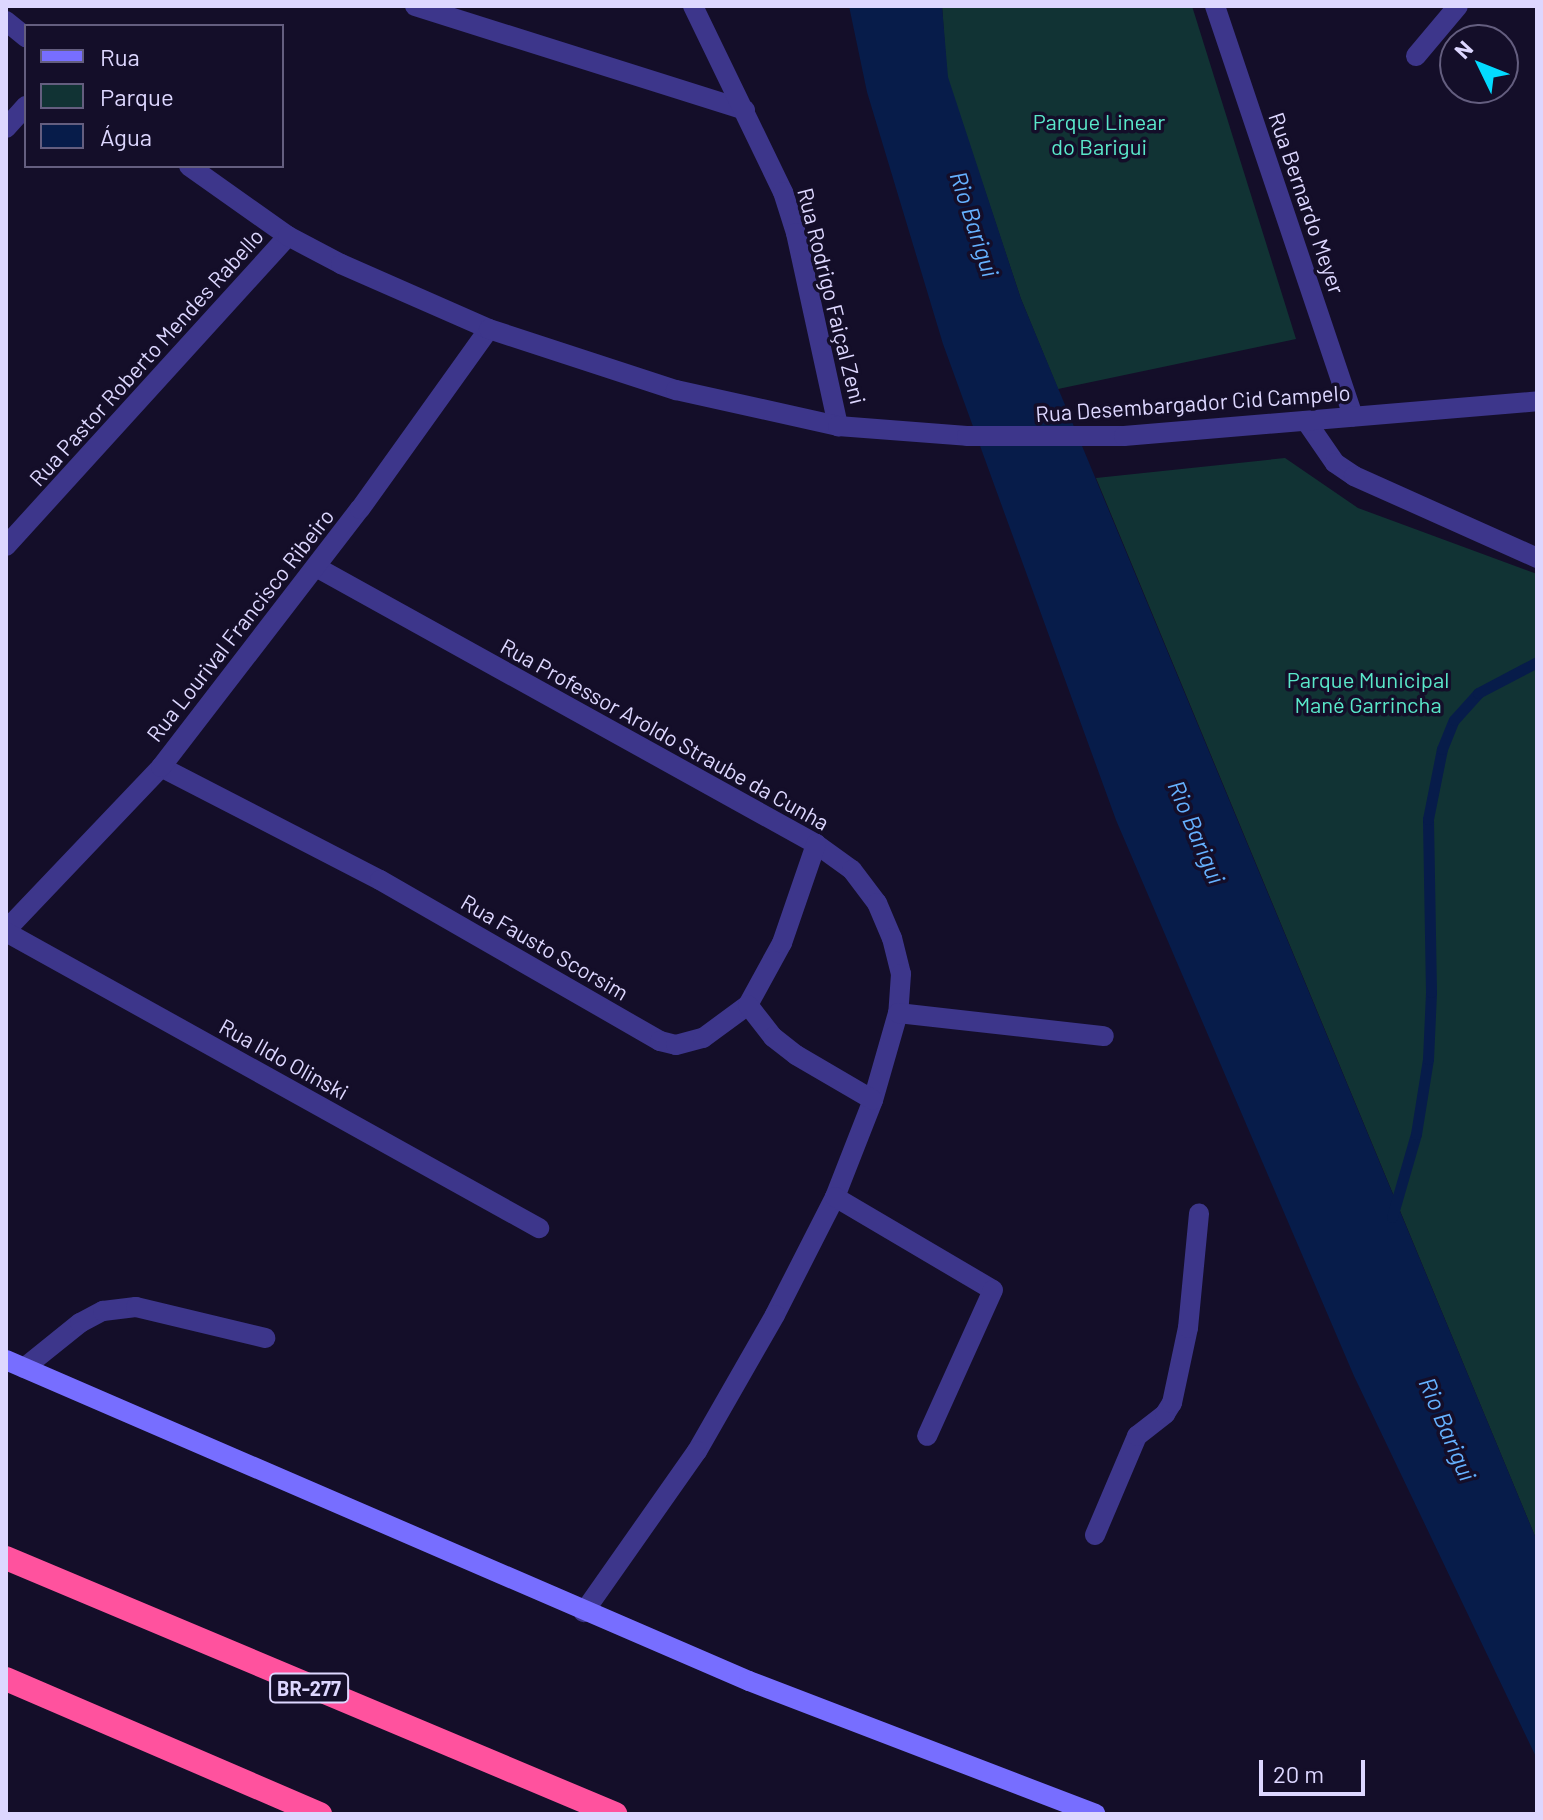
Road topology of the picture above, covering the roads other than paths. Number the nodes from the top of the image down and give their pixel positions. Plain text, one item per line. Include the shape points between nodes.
1 (415, 6) edge
2 (693, 6) edge
3 (1215, 6) edge
4 (1458, 6) edge
5 (6, 21) edge
6 (24, 35) edge
7 (1416, 56) dead end
8 (24, 108) edge
9 (745, 110) junction
10 (6, 128) edge
11 (192, 168) edge
12 (288, 236) junction
13 (489, 329) junction
14 (1537, 401) edge
15 (1353, 416) junction
16 (1306, 421) junction
17 (838, 426) junction
18 (6, 546) edge
19 (1537, 558) edge
20 (316, 567) junction
21 (161, 767) junction
22 (816, 844) junction
23 (6, 931) edge
24 (748, 1005) junction
25 (898, 1013) junction
26 (1104, 1036) dead end
27 (873, 1100) junction
28 (835, 1197) junction
29 (1199, 1214) dead end
30 (539, 1228) dead end
31 (265, 1338) dead end
32 (15, 1364) edge
33 (927, 1436) dead end
34 (1095, 1535) dead end
35 (6, 1558) edge
36 (584, 1612) junction
37 (6, 1679) edge
38 (320, 1814) edge
39 (615, 1814) edge
40 (1095, 1814) edge

1 - 9 street
2 - 9 street, Rua Rodrigo Faiçal Zeni
3 - 15 street, Rua Bernardo Meyer
4 - 7 street
5 - 6 street
8 - 10 street
9 - 17 street, Rua Rodrigo Faiçal Zeni via 796,233
11 - 12 street, Rua Desembargador Cid Campelo
12 - 13 street, Rua Desembargador Cid Campelo
12 - 18 street, Rua Pastor Roberto Mendes Rabello
13 - 17 street, Rua Desembargador Cid Campelo via 676,390
13 - 20 street, Rua Lourival Francisco Ribeiro
14 - 15 street, Rua Desembargador Cid Campelo
15 - 16 street, Rua Desembargador Cid Campelo
16 - 17 street, Rua Desembargador Cid Campelo via 1124,436 1021,438
16 - 19 street via 1335,463 1354,476
20 - 21 street, Rua Lourival Francisco Ribeiro
20 - 22 street, Rua Professor Aroldo Straube da Cunha
21 - 23 street, Rua Lourival Francisco Ribeiro
21 - 24 street, Rua Fausto Scorsim via 380,880 660,1041 688,1045
22 - 24 street, Rua Fausto Scorsim via 782,943
22 - 25 street, Rua Professor Aroldo Straube da Cunha via 852,870 877,903 901,974
23 - 30 street, Rua Ildo Olinski
24 - 27 street via 773,1037 796,1055
25 - 26 street
25 - 27 street, Rua Professor Aroldo Straube da Cunha
27 - 28 street, Rua Professor Aroldo Straube da Cunha
28 - 33 street via 993,1290
28 - 36 street, Rua Professor Aroldo Straube da Cunha via 697,1451
29 - 34 street via 1188,1328 1172,1403 1137,1436
31 - 32 street via 136,1307 114,1309 80,1323
32 - 36 main road
35 - 39 highway, BR-277
36 - 40 main road
37 - 38 highway

